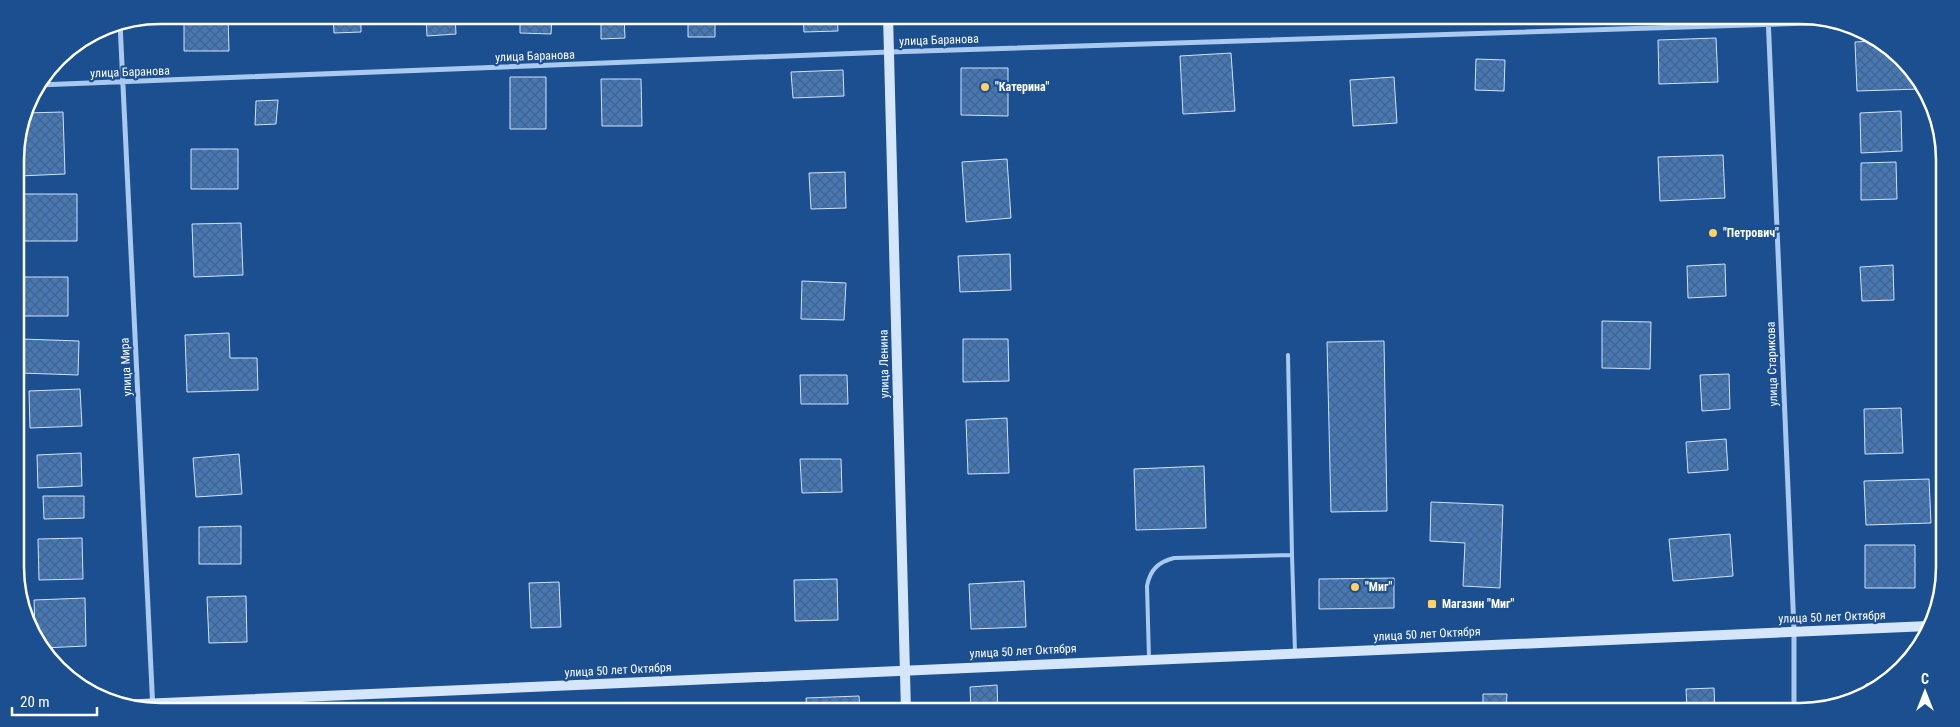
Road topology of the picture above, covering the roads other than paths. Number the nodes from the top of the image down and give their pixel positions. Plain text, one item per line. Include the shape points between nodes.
1 (888, 24) edge
2 (1793, 24) edge
3 (1768, 25) junction
4 (120, 30) edge
5 (889, 52) junction
6 (122, 82) junction
7 (46, 86) edge
8 (1288, 355) dead end
9 (1292, 555) junction
10 (1922, 626) edge
11 (1794, 630) junction
12 (1294, 652) junction
13 (1149, 658) junction
14 (904, 669) junction
15 (153, 703) edge
16 (249, 703) edge
17 (906, 703) edge
18 (1794, 703) edge

1 - 5 main road, улица Ленина
2 - 3 street, улица Баранова
3 - 5 street, улица Баранова
3 - 11 street, улица Старикова
4 - 6 street, улица Мира
5 - 6 street, улица Баранова
5 - 14 main road, улица Ленина
6 - 7 street, улица Баранова
6 - 15 street, улица Мира
8 - 9 lane
9 - 12 lane
9 - 13 lane via 1174,558 1157,565 1147,586
10 - 11 main road, улица 50 лет Октября
11 - 12 main road, улица 50 лет Октября
11 - 18 street, улица Старикова
12 - 13 main road, улица 50 лет Октября
13 - 14 main road, улица 50 лет Октября
14 - 16 main road, улица 50 лет Октября
14 - 17 main road, улица Ленина

